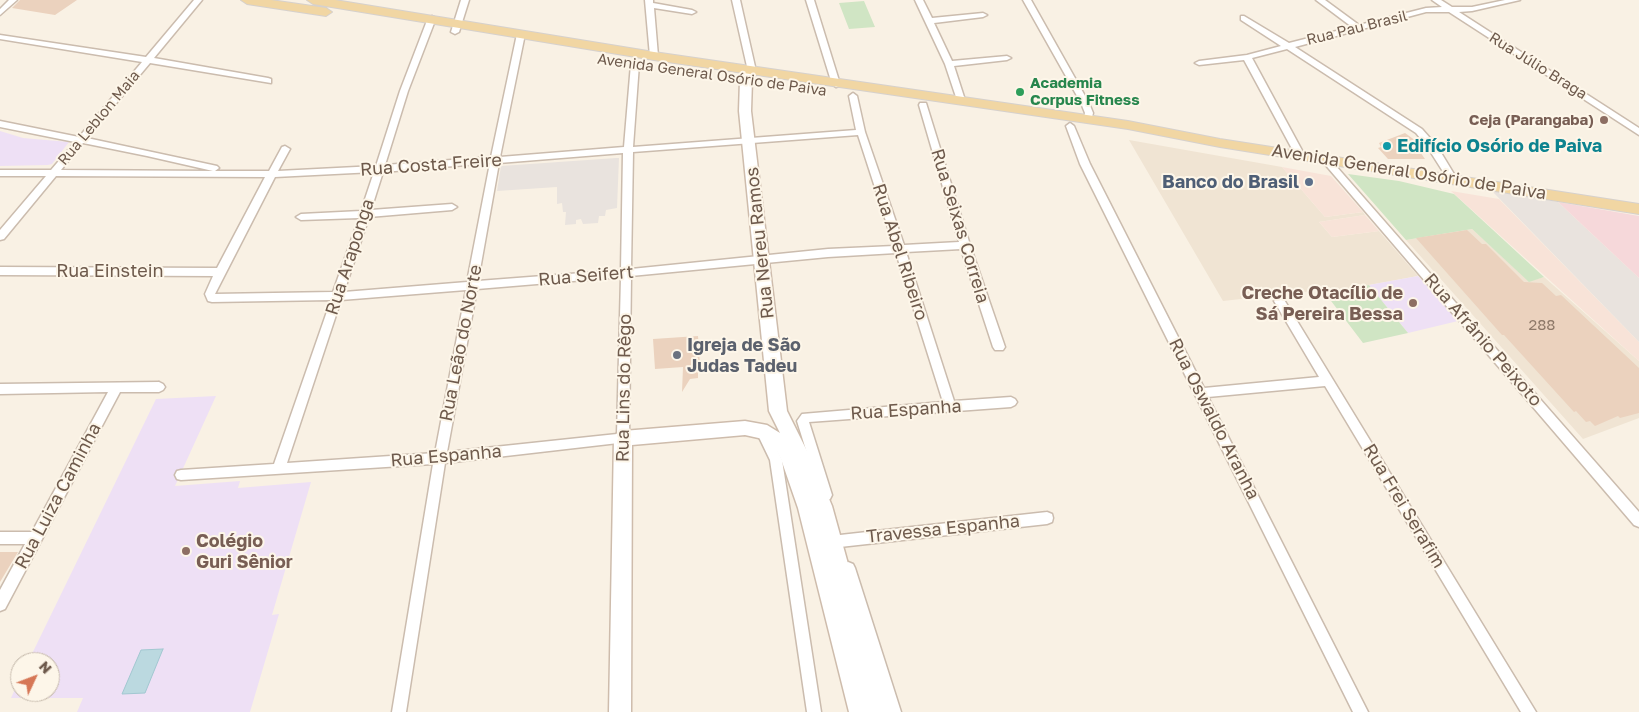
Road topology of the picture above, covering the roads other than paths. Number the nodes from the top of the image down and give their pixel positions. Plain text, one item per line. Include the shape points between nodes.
1 (13, 0) edge
2 (198, 0) edge
3 (247, 0) edge
4 (313, 0) edge
5 (465, 0) edge
6 (736, 0) edge
7 (810, 0) edge
8 (919, 0) edge
9 (1027, 0) edge
10 (1320, 0) edge
11 (1436, 0) edge
12 (1516, 0) edge
13 (649, 3) edge
14 (1449, 8) junction
15 (692, 12) dead end
16 (0, 13) edge
17 (365, 13) junction
18 (983, 15) dead end
19 (1244, 18) dead end
20 (929, 21) junction
21 (429, 23) junction
22 (457, 27) junction
23 (1357, 28) junction
24 (0, 37) edge
25 (520, 39) junction
26 (1285, 46) junction
27 (654, 56) junction
28 (1247, 57) junction
29 (1008, 58) dead end
30 (148, 60) junction
31 (1199, 63) dead end
32 (635, 64) junction
33 (949, 64) junction
34 (749, 75) junction
35 (268, 81) dead end
36 (836, 84) junction
37 (853, 96) junction
38 (961, 100) junction
39 (923, 105) junction
40 (1088, 119) junction
41 (0, 124) edge
42 (1070, 126) junction
43 (861, 132) junction
44 (1639, 132) edge
45 (1180, 135) junction
46 (82, 140) junction
47 (748, 140) junction
48 (285, 149) dead end
49 (628, 149) junction
50 (1300, 156) junction
51 (495, 160) junction
52 (1326, 160) junction
53 (378, 169) junction
54 (54, 172) junction
55 (0, 173) edge
56 (234, 173) junction
57 (273, 174) junction
58 (1452, 179) junction
59 (452, 207) dead end
60 (1639, 209) edge
61 (365, 214) junction
62 (301, 217) dead end
63 (0, 236) edge
64 (965, 245) junction
65 (899, 248) junction
66 (762, 261) junction
67 (0, 271) edge
68 (220, 272) junction
69 (625, 273) junction
70 (472, 286) junction
71 (338, 296) junction
72 (1279, 301) dead end
73 (999, 347) dead end
74 (1328, 381) junction
75 (159, 387) dead end
76 (116, 388) junction
77 (0, 389) edge
78 (1201, 393) junction
79 (1011, 402) dead end
80 (950, 407) junction
81 (778, 412) junction
82 (712, 430) junction
83 (761, 430) junction
84 (623, 438) junction
85 (440, 458) junction
86 (279, 468) junction
87 (181, 475) dead end
88 (815, 507) junction
89 (1047, 518) dead end
90 (1639, 521) edge
91 (0, 538) edge
92 (35, 538) junction
93 (840, 541) junction
94 (0, 604) edge
95 (399, 712) edge
96 (620, 712) edge
97 (814, 712) edge
98 (860, 712) edge
99 (878, 712) edge
100 (894, 712) edge
101 (1362, 712) edge
102 (1529, 712) edge

1 - 16 street
2 - 30 street, Rua Leblon Maia
3 - 17 main road, Avenida General Osório de Paiva
4 - 17 main road, Avenida General Osório de Paiva
5 - 22 street
6 - 34 street, Rua Nereu Ramos
7 - 36 street
8 - 20 street
9 - 40 street via 1085,102
10 - 23 street
11 - 14 street, Rua Júlio Braga
12 - 14 street, Rua Pau Brasil via 1472,9
13 - 15 street
13 - 27 street
14 - 23 street, Rua Pau Brasil via 1426,10
14 - 44 street, Rua Júlio Braga
17 - 21 main road, Avenida General Osório de Paiva
18 - 20 street
19 - 26 street
20 - 33 street
21 - 22 main road, Avenida General Osório de Paiva
21 - 53 street, Rua Araponga
22 - 25 main road, Avenida General Osório de Paiva
23 - 26 street, Rua Pau Brasil
24 - 30 street
25 - 27 main road, Avenida General Osório de Paiva
25 - 32 main road, Avenida General Osório de Paiva
25 - 51 street, Rua Leão do Norte
26 - 28 street, Rua Pau Brasil
26 - 58 street via 1419,131
27 - 34 main road, Avenida General Osório de Paiva
28 - 31 street, Rua Pau Brasil
28 - 50 street
29 - 33 street
30 - 35 street
30 - 46 street, Rua Leblon Maia
32 - 34 main road, Avenida General Osório de Paiva
32 - 49 street, Rua Lins do Rêgo
33 - 38 street
34 - 36 main road, Avenida General Osório de Paiva
34 - 37 main road, Avenida General Osório de Paiva
34 - 47 street, Rua Nereu Ramos via 745,111
36 - 38 main road, Avenida General Osório de Paiva
37 - 39 main road, Avenida General Osório de Paiva
37 - 43 street, Rua Abel Ribeiro
38 - 40 main road, Avenida General Osório de Paiva
39 - 42 main road, Avenida General Osório de Paiva
39 - 64 street, Rua Seixas Correia
40 - 45 main road, Avenida General Osório de Paiva
41 - 46 street
42 - 45 main road, Avenida General Osório de Paiva via 1152,137
42 - 78 street, Rua Oswaldo Aranha via 1085,164
43 - 47 street, Rua Costa Freire
43 - 65 street, Rua Abel Ribeiro
45 - 50 main road, Avenida General Osório de Paiva
46 - 54 street, Rua Leblon Maia
46 - 56 street
47 - 49 street, Rua Costa Freire
47 - 66 street, Rua Nereu Ramos
48 - 57 street
49 - 51 street, Rua Costa Freire
49 - 69 street, Rua Lins do Rêgo
50 - 52 main road, Avenida General Osório de Paiva
51 - 53 street, Rua Costa Freire
51 - 70 street, Rua Leão do Norte
52 - 58 main road, Avenida General Osório de Paiva
52 - 90 street, Rua Afrânio Peixoto
53 - 57 street, Rua Costa Freire
53 - 61 street, Rua Araponga
54 - 55 street, Rua Costa Freire
54 - 56 street, Rua Costa Freire
54 - 63 street, Rua Leblon Maia
56 - 57 street, Rua Costa Freire
57 - 68 street
58 - 60 main road, Avenida General Osório de Paiva
59 - 61 street
61 - 62 street
61 - 71 street, Rua Araponga
64 - 65 street, Rua Seifert
64 - 73 street, Rua Seixas Correia
65 - 66 street, Rua Seifert via 828,252
65 - 80 street, Rua Abel Ribeiro
66 - 69 street, Rua Seifert
66 - 81 street, Rua Nereu Ramos
67 - 68 street, Rua Einstein
68 - 71 street, Rua Seifert via 210,294 216,299
69 - 70 street, Rua Seifert
69 - 84 street, Rua Lins do Rêgo
70 - 71 street, Rua Seifert
70 - 85 street, Rua Leão do Norte
71 - 86 street, Rua Araponga
72 - 74 street, Rua Frei Serafim
74 - 78 street
74 - 102 street, Rua Frei Serafim
75 - 76 street
76 - 77 street
76 - 92 street, Rua Luiza Caminha
78 - 101 street, Rua Oswaldo Aranha
79 - 80 street, Rua Espanha
80 - 93 street, Rua Espanha via 810,416 803,421
81 - 82 street, Rua Espanha via 768,421 737,423
81 - 88 street, Rua Nereu Ramos via 813,481
82 - 83 street, Rua Espanha
82 - 84 street, Rua Espanha
83 - 88 street, Rua Nereu Ramos via 778,441 789,456
83 - 97 street via 776,460
84 - 85 street, Rua Espanha
84 - 96 street, Rua Lins do Rêgo
85 - 86 street, Rua Espanha
85 - 95 street, Rua Leão do Norte
86 - 87 street, Rua Espanha
88 - 98 street, Rua Nereu Ramos
88 - 99 street, Rua Nereu Ramos
89 - 93 street, Travessa Espanha
91 - 92 street
92 - 94 street, Rua Luiza Caminha
93 - 100 street

